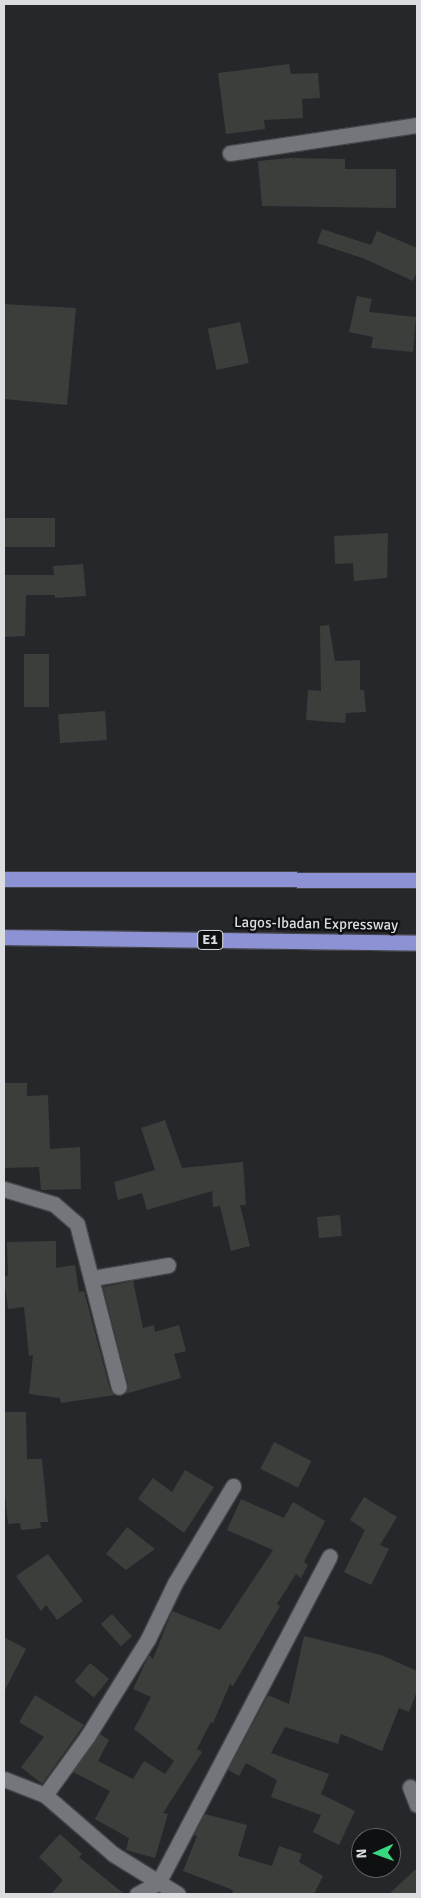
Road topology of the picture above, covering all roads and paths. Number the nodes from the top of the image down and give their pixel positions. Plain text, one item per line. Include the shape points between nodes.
1 (417, 125) edge
2 (230, 152) dead end
3 (4, 879) edge
4 (417, 880) edge
5 (4, 937) edge
6 (417, 943) edge
7 (4, 1189) edge
8 (168, 1265) dead end
9 (94, 1278) junction
10 (119, 1388) dead end
11 (233, 1486) dead end
12 (330, 1556) dead end
13 (4, 1779) edge
14 (410, 1788) dead end
15 (45, 1796) junction
16 (417, 1804) edge
17 (158, 1883) junction
18 (137, 1894) edge
19 (178, 1894) edge

1 - 2 street
3 - 4 highway
5 - 6 highway, Lagos-Ibadan Expressway / E1
7 - 9 street via 54,1204 77,1224
8 - 9 street
9 - 10 street
11 - 15 street via 175,1583 148,1639 87,1737
12 - 17 street
13 - 15 street
14 - 16 street
15 - 17 street via 113,1854
17 - 18 street
17 - 19 street

